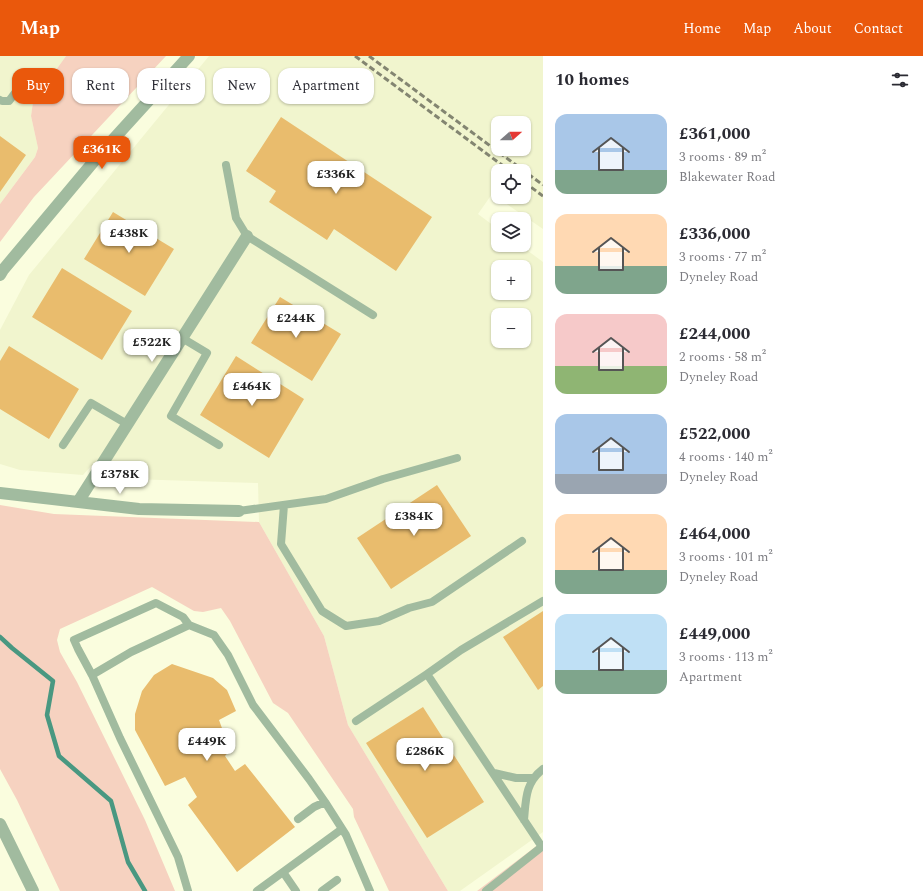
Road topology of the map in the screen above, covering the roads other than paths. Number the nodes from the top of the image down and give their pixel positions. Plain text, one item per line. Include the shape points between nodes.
1 (189, 56) edge
2 (12, 97) edge
3 (0, 100) edge
4 (226, 165) dead end
5 (247, 236) junction
6 (0, 275) edge
7 (373, 315) dead end
8 (182, 338) junction
9 (127, 424) junction
10 (63, 445) dead end
11 (219, 445) dead end
12 (457, 458) dead end
13 (0, 493) edge
14 (78, 502) junction
15 (284, 505) junction
16 (239, 511) joint
17 (522, 541) dead end
18 (543, 601) edge
19 (189, 625) junction
20 (427, 674) junction
21 (92, 675) junction
22 (356, 721) dead end
23 (543, 769) edge
24 (494, 773) junction
25 (533, 778) junction
26 (325, 802) junction
27 (298, 819) dead end
28 (524, 820) junction
29 (0, 824) edge
30 (342, 828) junction
31 (542, 846) edge
32 (283, 872) junction
33 (337, 880) dead end
34 (33, 891) edge
35 (188, 891) edge
36 (257, 891) edge
37 (296, 891) edge
38 (322, 891) edge
39 (370, 891) edge
40 (486, 891) edge

1 - 6 street via 100,154
2 - 3 lane via 9,101
4 - 5 lane via 236,218
5 - 7 lane
5 - 8 street
8 - 9 street
8 - 11 lane via 207,353 171,416
9 - 10 lane via 91,402
9 - 14 street
12 - 15 lane via 383,479 326,499
13 - 14 street
14 - 16 street via 139,509
15 - 16 lane
15 - 17 lane via 281,544 322,611 346,626 379,621 409,608 432,602
18 - 20 lane
19 - 21 lane via 131,652
19 - 21 lane via 183,616 156,603 74,640
19 - 26 lane via 214,635 228,655 253,705
20 - 22 lane
20 - 24 lane
21 - 35 lane via 178,857
23 - 25 lane
24 - 25 lane via 516,778
24 - 28 lane
25 - 28 lane via 528,787
26 - 27 lane via 314,806
26 - 30 lane
28 - 31 lane
29 - 34 street
30 - 32 lane
30 - 39 lane
31 - 40 lane
32 - 36 lane
32 - 37 lane
33 - 38 lane

